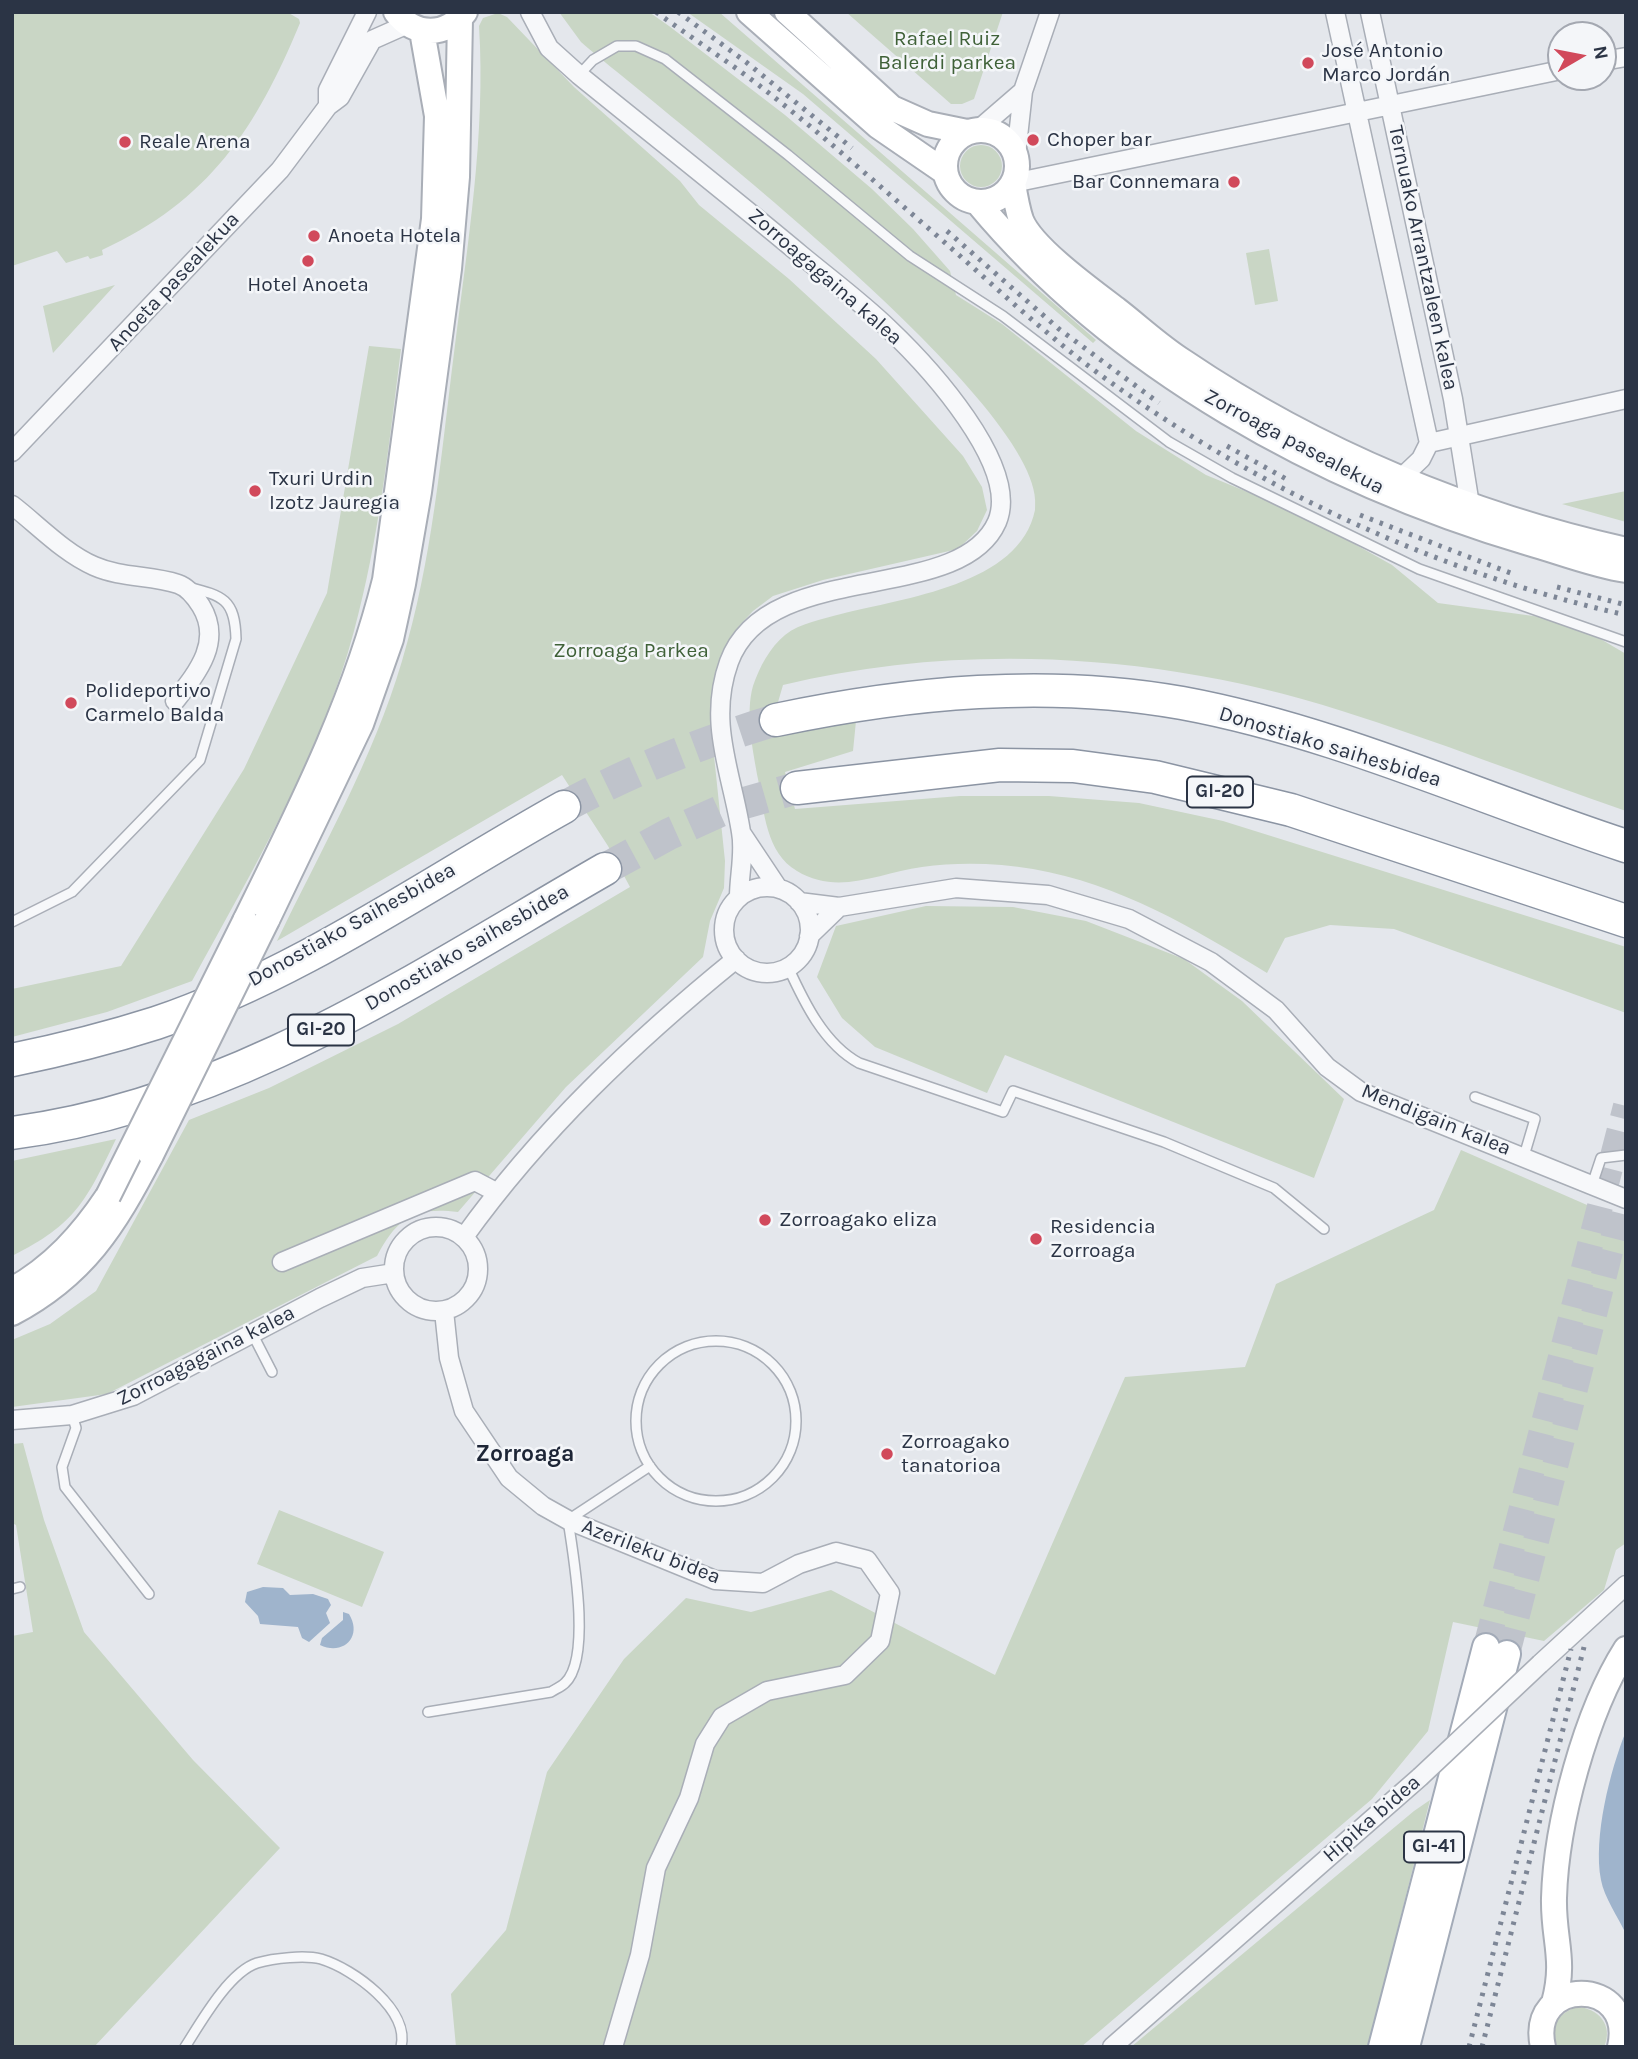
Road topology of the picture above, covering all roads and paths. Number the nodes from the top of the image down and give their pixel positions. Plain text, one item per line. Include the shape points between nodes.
1 (367, 12) edge
2 (517, 12) edge
3 (749, 12) edge
4 (788, 12) edge
5 (1050, 12) edge
6 (1335, 12) edge
7 (1370, 12) edge
8 (463, 15) edge
9 (532, 19) edge
10 (409, 22) edge
11 (1547, 73) edge
12 (579, 75) junction
13 (1023, 91) junction
14 (328, 106) junction
15 (1390, 106) junction
16 (1357, 113) junction
17 (973, 131) junction
18 (1016, 155) junction
19 (945, 172) junction
20 (1013, 184) junction
21 (978, 203) junction
22 (1626, 399) edge
23 (1459, 437) junction
24 (1429, 443) junction
25 (12, 452) edge
26 (1401, 478) junction
27 (12, 505) edge
28 (1470, 505) junction
29 (1626, 550) edge
30 (1626, 570) edge
31 (180, 584) junction
32 (1626, 642) edge
33 (174, 701) dead end
34 (776, 720) tunnel mouth
35 (797, 788) tunnel mouth
36 (564, 807) tunnel mouth
37 (742, 834) junction
38 (1626, 846) edge
39 (605, 869) tunnel mouth
40 (778, 888) junction
41 (739, 897) junction
42 (799, 902) junction
43 (839, 907) junction
44 (256, 920) junction
45 (1626, 921) edge
46 (12, 922) edge
47 (809, 936) junction
48 (736, 959) junction
49 (788, 967) junction
50 (12, 1060) edge
51 (1475, 1097) dead end
52 (12, 1133) edge
53 (1626, 1155) edge
54 (1524, 1156) junction
55 (1592, 1185) junction
56 (496, 1192) junction
57 (1626, 1199) edge
58 (1324, 1229) dead end
59 (464, 1237) junction
60 (282, 1262) dead end
61 (394, 1273) junction
62 (12, 1290) edge
63 (444, 1311) junction
64 (12, 1313) edge
65 (253, 1335) junction
66 (272, 1372) dead end
67 (72, 1415) junction
68 (12, 1420) edge
69 (650, 1466) junction
70 (568, 1520) junction
71 (1626, 1586) edge
72 (149, 1594) dead end
73 (1626, 1649) edge
74 (428, 1712) dead end
75 (1560, 1948) junction
76 (1593, 1994) junction
77 (1554, 2003) junction
78 (1622, 2043) edge
79 (185, 2047) edge
80 (401, 2047) edge
81 (613, 2047) edge
82 (1112, 2047) edge
83 (1382, 2047) edge
84 (1406, 2047) edge
85 (1543, 2047) edge

1 - 14 street, Anoeta pasealekua via 328,90
2 - 9 street, Zorroagagaina kalea
3 - 19 main road via 877,126
4 - 17 main road via 892,108 928,124
5 - 13 street
6 - 16 street, Ternuako Arrantzaleen kalea
7 - 15 street, Ternuako Arrantzaleen kalea
8 - 10 main road via 443,30
8 - 44 main road via 449,268 419,492 391,639 361,724
9 - 12 street, Zorroagagaina kalea via 549,48
10 - 14 street, Anoeta pasealekua via 372,40 340,97
10 - 44 main road via 437,116 435,219 385,579 372,633 342,717
11 - 15 street
12 - 32 lane via 593,60 617,47 636,46 665,60 910,256 1003,316 1169,442 1419,569
12 - 37 street, Zorroagagaina kalea via 888,328 986,447 1002,496 998,521 970,555 789,604 755,624 743,639 730,660 720,717 721,744
13 - 17 street
13 - 18 street
14 - 25 street, Anoeta pasealekua via 271,179
15 - 16 street
15 - 23 street, Ternuako Arrantzaleen kalea
16 - 20 street
16 - 24 street, Ternuako Arrantzaleen kalea
17 - 18 main road via 1002,136
17 - 19 main road via 949,148
18 - 20 main road
19 - 21 main road via 956,193
20 - 21 main road via 998,198
20 - 26 main road, Zorroaga pasealekua via 1022,222 1033,238 1183,362 1304,434
21 - 30 main road, Zorroaga pasealekua via 1022,254 1116,333 1163,369 1262,430 1363,481 1467,525
22 - 23 street
23 - 24 street
23 - 28 street, Ternuako Arrantzaleen kalea
24 - 26 street via 1421,459
26 - 28 main road, Zorroaga pasealekua
27 - 31 street via 93,566
28 - 29 main road, Zorroaga pasealekua
31 - 33 street via 206,614 210,631 209,648 197,673
31 - 46 lane via 219,595 236,620 236,639 200,760 72,892
34 - 38 highway, Donostiako saihesbidea via 864,702 968,692 1072,691 1181,703 1264,722
35 - 45 highway, GI-20 via 1000,765 1073,766 1155,777 1291,810
36 - 50 highway, Donostiako Saihesbidea via 257,981 158,1022
37 - 40 street, Zorroagagaina kalea
37 - 41 street, Zorroagagaina kalea
39 - 52 highway, Donostiako saihesbidea / GI-20 via 269,1056 140,1104
40 - 41 street via 751,890
40 - 42 street
41 - 48 street via 724,926
42 - 43 street, Mendigain kalea
42 - 47 street
43 - 47 street
43 - 54 street, Mendigain kalea via 956,888 1048,895 1129,919 1211,962 1276,1010 1327,1067 1361,1091
44 - 62 main road, bridge via 108,1196 86,1229 58,1258
44 - 64 main road, bridge via 125,1205 96,1248 50,1292
47 - 49 street
48 - 49 street via 761,972
48 - 56 street via 639,1040
49 - 58 lane via 814,1016 847,1056 859,1063 1003,1112 1013,1091 1164,1142 1275,1188
51 - 54 lane via 1535,1119
53 - 55 lane via 1601,1158
54 - 55 street, Mendigain kalea
55 - 57 street, Mendigain kalea
56 - 59 street
56 - 60 street via 475,1181
59 - 61 street via 441,1227 416,1232 399,1249
59 - 63 street via 473,1247 479,1274 468,1298
61 - 63 street via 402,1295 411,1303 432,1312
61 - 65 street, Zorroagagaina kalea via 362,1278
63 - 70 street, Azerileku bidea via 449,1358 464,1411 509,1478
65 - 66 lane
65 - 67 street, Zorroagagaina kalea via 133,1396
67 - 68 street, Zorroagagaina kalea
67 - 72 lane via 76,1428 62,1467 65,1487
69 - 69 lane via 663,1481 696,1499 734,1499 768,1483 791,1452 796,1433 795,1405 785,1378 757,1351 719,1340 699,1342 664,1359 641,1391 637,1410 636,1430
69 - 70 lane
70 - 74 lane via 580,1611 576,1658 567,1682 551,1692
70 - 81 street, Azerileku bidea via 715,1580 763,1583 836,1552 867,1560 890,1593 880,1641 845,1675 767,1692 722,1717 705,1744 689,1798 656,1868 640,1955
71 - 82 street, Hipika bidea, bridge via 1420,1777
73 - 75 main road via 1598,1704 1572,1788 1554,1898
75 - 76 main road
75 - 77 main road
76 - 77 main road via 1573,1994
76 - 78 main road via 1618,2014
77 - 85 main road via 1543,2019
79 - 80 lane via 221,1991 255,1963 320,1959 349,1973 392,2006 404,2034
83 - 84 main road, GI-41 via 1496,1651

